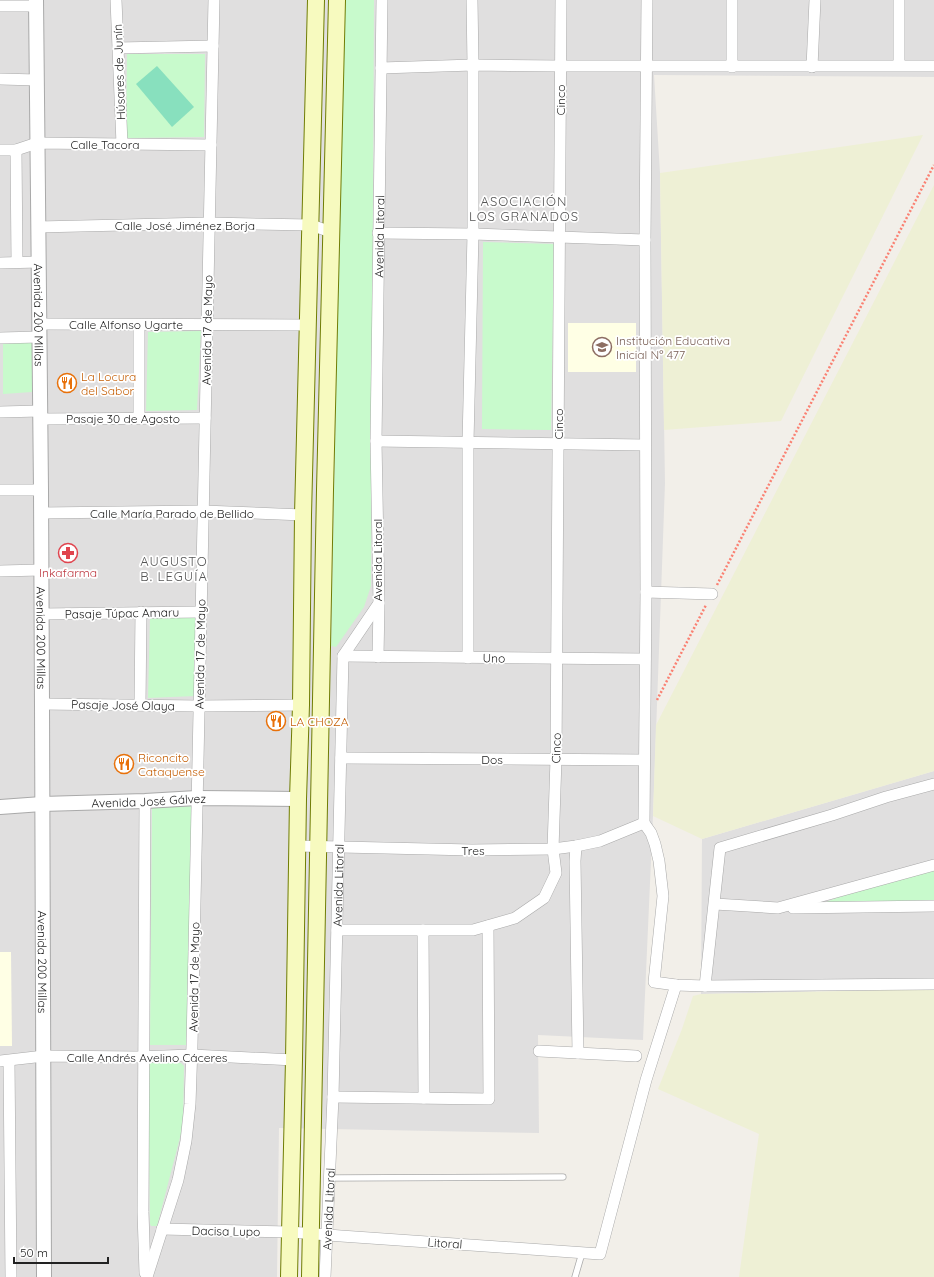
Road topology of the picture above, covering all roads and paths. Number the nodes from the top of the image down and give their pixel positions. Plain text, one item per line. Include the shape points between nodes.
1 (116, 0) edge
2 (214, 0) edge
3 (316, 0) edge
4 (337, 0) edge
5 (382, 0) edge
6 (472, 0) edge
7 (561, 0) edge
8 (647, 0) edge
9 (732, 0) edge
10 (815, 0) edge
11 (899, 0) edge
12 (17, 3) edge
13 (36, 3) edge
14 (0, 6) edge
15 (213, 46) junction
16 (118, 48) junction
17 (474, 65) junction
18 (900, 65) junction
19 (560, 66) junction
20 (647, 66) junction
21 (732, 66) junction
22 (812, 66) junction
23 (934, 66) edge
24 (381, 68) junction
25 (0, 79) edge
26 (37, 80) junction
27 (37, 144) junction
28 (122, 144) junction
29 (211, 145) junction
30 (0, 150) edge
31 (16, 150) junction
32 (934, 164) edge
33 (209, 223) junction
34 (311, 225) junction
35 (38, 227) junction
36 (331, 232) junction
37 (378, 233) junction
38 (473, 234) junction
39 (559, 237) junction
40 (645, 240) junction
41 (0, 262) edge
42 (17, 262) junction
43 (39, 262) junction
44 (207, 324) junction
45 (139, 325) junction
46 (308, 325) junction
47 (39, 331) junction
48 (0, 338) edge
49 (0, 412) edge
50 (40, 415) junction
51 (139, 418) junction
52 (205, 418) junction
53 (376, 441) junction
54 (468, 442) junction
55 (558, 444) junction
56 (645, 445) junction
57 (0, 490) edge
58 (41, 490) junction
59 (204, 511) junction
60 (41, 513) junction
61 (303, 515) junction
62 (41, 570) junction
63 (0, 571) edge
64 (646, 592) junction
65 (712, 594) junction
66 (379, 603) junction
67 (141, 612) junction
68 (201, 612) junction
69 (42, 614) junction
70 (343, 656) junction
71 (378, 657) junction
72 (468, 658) junction
73 (557, 659) junction
74 (645, 660) junction
75 (655, 703) dead end
76 (42, 704) junction
77 (140, 705) junction
78 (199, 706) junction
79 (301, 706) junction
80 (340, 758) junction
81 (556, 759) junction
82 (644, 760) junction
83 (934, 784) edge
84 (197, 798) junction
85 (298, 799) junction
86 (145, 802) junction
87 (42, 804) junction
88 (0, 807) edge
89 (644, 823) junction
90 (297, 846) junction
91 (319, 846) junction
92 (339, 846) junction
93 (576, 846) junction
94 (553, 849) junction
95 (934, 865) edge
96 (715, 904) junction
97 (934, 906) edge
98 (778, 908) junction
99 (488, 926) junction
100 (337, 930) junction
101 (423, 930) junction
102 (934, 984) edge
103 (676, 985) junction
104 (705, 986) junction
105 (539, 1051) dead end
106 (578, 1053) junction
107 (192, 1055) junction
108 (44, 1056) junction
109 (144, 1056) junction
110 (636, 1056) dead end
111 (294, 1060) junction
112 (5, 1061) edge
113 (333, 1097) junction
114 (424, 1098) junction
115 (563, 1177) dead end
116 (329, 1178) junction
117 (162, 1229) junction
118 (290, 1232) junction
119 (318, 1234) junction
120 (582, 1253) junction
121 (11, 1277) edge
122 (44, 1277) edge
123 (146, 1277) edge
124 (289, 1277) edge
125 (310, 1277) edge
126 (325, 1277) edge
127 (575, 1277) edge

1 - 16 street, Húsares de Junín
2 - 15 street, Avenida 17 de Mayo
3 - 34 main road
4 - 36 main road, Avenida Litoral
5 - 24 street, Avenida Litoral
6 - 17 street
7 - 19 street, Cinco
8 - 20 street
9 - 21 street
10 - 22 street
11 - 18 street
12 - 13 street
12 - 14 street
13 - 26 street, Avenida 200 Millas
15 - 16 street
15 - 29 street, Avenida 17 de Mayo
16 - 28 street, Húsares de Junín
17 - 19 street
17 - 24 street
17 - 38 street
18 - 22 street
18 - 23 street
19 - 20 street
19 - 39 street, Cinco
20 - 21 street
20 - 40 street
21 - 22 street
24 - 37 street, Avenida Litoral
25 - 26 street
26 - 27 street, Avenida 200 Millas
27 - 28 street, Calle Tacora
27 - 31 street, Calle Tacora
27 - 35 street, Avenida 200 Millas
28 - 29 street, Calle Tacora
29 - 33 street, Avenida 17 de Mayo
30 - 31 street, Calle Tacora
31 - 42 street
32 - 65 path
33 - 34 street, Calle José Jiménez Borja
33 - 35 street, Calle José Jiménez Borja
33 - 44 street, Avenida 17 de Mayo
34 - 36 street, Calle José Jiménez Borja
34 - 46 main road
35 - 43 street, Avenida 200 Millas
36 - 91 main road, Avenida Litoral
37 - 38 street
37 - 53 street, Avenida Litoral
38 - 39 street
38 - 54 street
39 - 40 street
39 - 55 street, Cinco
40 - 56 street
41 - 42 street
42 - 43 street
43 - 47 street, Avenida 200 Millas
44 - 45 street, Calle Alfonso Ugarte
44 - 46 street, Calle Alfonso Ugarte
44 - 52 street, Avenida 17 de Mayo
45 - 47 street, Calle Alfonso Ugarte
45 - 51 street
46 - 61 main road
47 - 48 street, Calle Alfonso Ugarte
47 - 50 street, Avenida 200 Millas
49 - 50 street, Pasaje 30 de Agosto
50 - 51 street, Pasaje 30 de Agosto
50 - 58 street, Avenida 200 Millas
51 - 52 street, Pasaje 30 de Agosto
52 - 59 street, Avenida 17 de Mayo
53 - 54 street
53 - 66 street, Avenida Litoral
54 - 55 street
54 - 72 street
55 - 56 street
55 - 73 street, Cinco
56 - 64 street
57 - 58 street
58 - 60 street, Avenida 200 Millas
59 - 60 street, Calle María Parado de Bellido
59 - 61 street, Calle María Parado de Bellido
59 - 68 street, Avenida 17 de Mayo
60 - 62 street, Avenida 200 Millas
61 - 79 main road
62 - 63 street
62 - 69 street, Avenida 200 Millas
64 - 65 street
64 - 74 street
65 - 75 path
66 - 70 street, Avenida Litoral
66 - 71 street
67 - 68 street, Pasaje Túpac Amaru
67 - 69 street, Pasaje Túpac Amaru
67 - 77 street
68 - 78 street, Avenida 17 de Mayo
69 - 76 street, Avenida 200 Millas
70 - 71 street, Uno
70 - 80 street, Avenida Litoral
71 - 72 street, Uno
72 - 73 street, Uno
73 - 74 street, Uno
73 - 81 street, Cinco
74 - 82 street
76 - 77 street, Pasaje José Olaya
76 - 87 street, Avenida 200 Millas
77 - 78 street, Pasaje José Olaya
78 - 79 street, Pasaje José Olaya
78 - 84 street, Avenida 17 de Mayo
79 - 85 main road
80 - 81 street, Dos
80 - 92 street, Avenida Litoral
81 - 82 street, Dos
81 - 94 street, Cinco
82 - 89 street
83 - 96 street via 720,848
84 - 85 street, Avenida José Gálvez
84 - 86 street, Avenida José Gálvez
84 - 107 street, Avenida 17 de Mayo
85 - 90 main road
86 - 87 street, Avenida José Gálvez
86 - 109 street, Avenida 17 de Mayo
87 - 88 street, Avenida José Gálvez
87 - 108 street, Avenida 200 Millas
89 - 93 street, Tres via 600,841
89 - 103 street via 655,844 663,896 654,982
90 - 91 street, Tres
90 - 111 main road
91 - 92 street, Tres
91 - 119 main road, Avenida Litoral
92 - 94 street, Tres via 472,850
92 - 100 street, Avenida Litoral
93 - 94 street, Tres
93 - 106 street via 574,861
94 - 99 street, Cinco via 556,873 544,898 516,918
95 - 98 street
96 - 98 street
96 - 104 street
97 - 98 street
99 - 101 street, Cinco via 473,930
99 - 114 street via 489,1099
100 - 101 street, Cinco
100 - 113 street, Avenida Litoral
101 - 114 street
102 - 104 street
103 - 104 street
103 - 120 street, Litoral via 646,1080 600,1254
105 - 106 street
106 - 110 street
107 - 109 street, Calle Andrés Avelino Cáceres
107 - 111 street, Calle Andrés Avelino Cáceres
107 - 117 street, Avenida 17 de Mayo via 186,1141 178,1180
108 - 109 street, Calle Andrés Avelino Cáceres
108 - 112 street, Calle Andrés Avelino Cáceres
108 - 122 street, Avenida 200 Millas
109 - 123 street, Avenida 17 de Mayo via 143,1212
111 - 118 main road
112 - 121 street
113 - 114 street
113 - 116 street, Avenida Litoral
115 - 116 lane
116 - 119 street, Avenida Litoral
117 - 118 street, Dacisa Lupo
117 - 123 street, Avenida 17 de Mayo
118 - 119 street, Litoral
118 - 124 main road
119 - 120 street, Litoral
119 - 125 main road, Avenida Litoral
119 - 126 street, Avenida Litoral
120 - 127 lane

